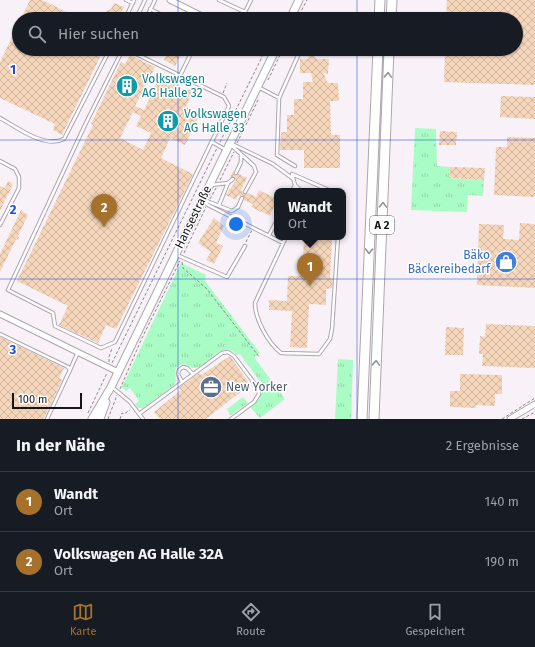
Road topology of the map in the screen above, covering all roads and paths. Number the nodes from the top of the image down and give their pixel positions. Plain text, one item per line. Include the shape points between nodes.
1 (126, 0) edge
2 (145, 0) edge
3 (155, 0) edge
4 (170, 0) edge
5 (219, 0) edge
6 (251, 0) edge
7 (299, 0) edge
8 (306, 0) edge
9 (376, 0) edge
10 (380, 0) edge
11 (392, 0) edge
12 (134, 2) edge
13 (150, 9) junction
14 (129, 12) edge
15 (139, 12) edge
16 (149, 12) edge
17 (156, 12) edge
18 (192, 12) edge
19 (293, 12) edge
20 (301, 12) edge
21 (378, 12) edge
22 (379, 12) edge
23 (391, 12) edge
24 (106, 56) edge
25 (120, 56) edge
26 (142, 56) edge
27 (190, 56) edge
28 (262, 56) edge
29 (274, 56) edge
30 (279, 56) edge
31 (298, 56) edge
32 (378, 56) edge
33 (390, 56) edge
34 (180, 76) junction
35 (227, 83) dead end
36 (260, 89) junction
37 (222, 96) junction
38 (279, 98) junction
39 (0, 118) edge
40 (212, 142) junction
41 (219, 146) junction
42 (234, 146) junction
43 (226, 150) junction
44 (241, 154) junction
45 (0, 161) edge
46 (295, 166) dead end
47 (236, 173) dead end
48 (292, 178) junction
49 (233, 179) dead end
50 (228, 183) junction
51 (218, 185) junction
52 (295, 185) junction
53 (209, 186) junction
54 (294, 188) edge
55 (298, 188) edge
56 (324, 188) edge
57 (245, 192) dead end
58 (242, 198) dead end
59 (201, 200) junction
60 (209, 201) junction
61 (208, 205) junction
62 (219, 205) junction
63 (0, 226) edge
64 (274, 226) edge
65 (253, 227) junction
66 (270, 235) junction
67 (274, 237) edge
68 (279, 240) edge
69 (338, 240) edge
70 (283, 242) joint
71 (245, 246) joint
72 (175, 254) junction
73 (182, 257) junction
74 (0, 314) edge
75 (0, 334) edge
76 (115, 342) junction
77 (78, 352) junction
78 (260, 358) dead end
79 (110, 368) junction
80 (70, 370) junction
81 (118, 372) junction
82 (193, 374) junction
83 (182, 382) junction
84 (111, 386) junction
85 (119, 392) junction
86 (535, 398) edge
87 (535, 404) edge
88 (135, 409) junction
89 (535, 412) edge
90 (140, 414) junction
91 (47, 419) edge
92 (85, 419) edge
93 (92, 419) edge
94 (100, 419) edge
95 (108, 419) edge
96 (120, 419) edge
97 (143, 419) edge
98 (231, 419) edge
99 (362, 419) edge
100 (374, 419) edge
101 (502, 419) edge
102 (510, 419) edge
103 (522, 419) edge

1 - 12 lane
2 - 15 lane
3 - 13 lane
4 - 18 street
5 - 6 lane via 245,12
7 - 19 main road
8 - 20 path
9 - 21 highway
10 - 22 highway
11 - 23 highway
12 - 14 lane
13 - 16 lane
13 - 17 lane
24 - 39 lane via 64,139 48,142
25 - 76 lane via 8,290 53,314 55,326 61,330 101,348
26 - 34 lane
27 - 34 lane
28 - 41 path
29 - 36 main road, Hansestraße
30 - 36 path
31 - 38 lane
32 -> 99 highway, A 2
100 -> 33 highway, A 2
34 - 37 lane
35 - 37 path
36 - 38 lane
36 - 42 main road, Hansestraße
36 - 42 path
37 - 40 lane via 228,103 228,109
38 - 46 lane via 277,155
40 - 41 lane
40 - 76 lane
41 - 43 lane
41 - 79 path
42 - 43 main road, Hansestraße
42 - 44 lane
42 - 48 lane via 273,164
42 - 51 path
43 - 53 main road, Hansestraße
44 - 47 lane via 241,162
44 - 57 lane via 254,166 256,172
45 - 63 lane via 14,169 20,182
48 - 52 lane
48 - 56 lane via 295,174
49 - 50 lane
50 - 51 lane
50 - 62 lane
51 - 53 lane
51 - 60 path
52 - 54 lane
52 - 55 lane
53 - 59 main road, Hansestraße
58 - 62 lane via 238,207 232,211
59 - 60 lane
59 - 61 lane
59 - 72 main road, Hansestraße
60 - 62 lane
61 - 65 lane
61 - 73 path
64 - 66 lane
65 - 66 lane
65 - 71 path
66 - 67 lane
68 - 70 lane
69 - 70 lane via 332,329 330,339 319,354 281,353 258,319 255,303
71 - 73 lane via 227,277
72 - 73 lane
72 - 81 main road, Hansestraße
73 - 78 path via 183,268 207,290
73 - 85 path
74 - 77 street
75 - 80 lane
76 - 79 path via 109,357
77 - 79 street
77 - 80 lane
79 - 81 street
79 - 92 path
80 - 91 lane
81 - 84 main road, Hansestraße
82 - 83 lane
82 - 83 lane via 183,367 178,374
82 - 98 lane via 222,353 228,352 234,356 258,388 259,394 254,402
83 - 90 lane
84 - 85 lane
84 - 93 main road, Hansestraße
84 - 94 main road, Hansestraße
85 - 88 lane
85 - 95 path
86 - 101 path
87 - 102 street
88 - 90 lane
88 - 96 path via 122,413
89 - 103 path
90 - 97 lane

